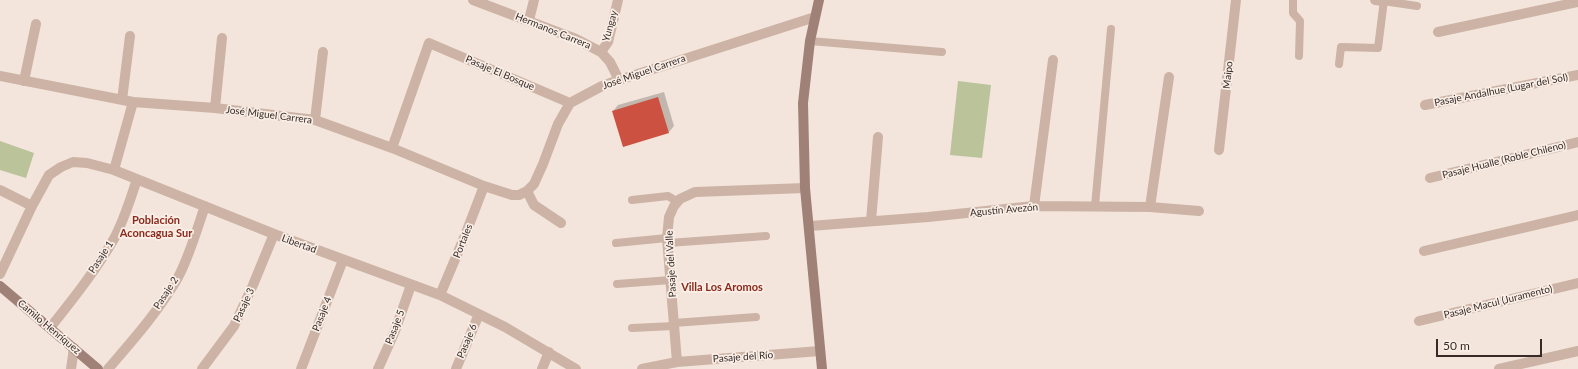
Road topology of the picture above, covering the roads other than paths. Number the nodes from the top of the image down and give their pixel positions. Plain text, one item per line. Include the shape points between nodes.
1 (473, 0) edge
2 (534, 0) edge
3 (618, 0) edge
4 (819, 0) edge
5 (1236, 0) edge
6 (1293, 0) edge
7 (1381, 0) edge
8 (1578, 2) edge
9 (1417, 6) dead end
10 (815, 17) junction
11 (529, 20) junction
12 (36, 24) dead end
13 (1111, 29) dead end
14 (1438, 32) dead end
15 (130, 36) dead end
16 (222, 38) dead end
17 (810, 41) junction
18 (322, 52) dead end
19 (601, 52) junction
20 (942, 52) dead end
21 (1299, 56) dead end
22 (1053, 60) dead end
23 (1340, 64) dead end
24 (1578, 75) edge
25 (0, 76) edge
26 (1169, 77) dead end
27 (619, 80) junction
28 (24, 81) junction
29 (122, 100) junction
30 (133, 102) junction
31 (570, 103) junction
32 (1425, 106) dead end
33 (215, 108) junction
34 (315, 120) junction
35 (878, 137) dead end
36 (1578, 142) edge
37 (392, 148) junction
38 (1219, 150) dead end
39 (114, 170) junction
40 (1430, 178) dead end
41 (138, 179) junction
42 (484, 186) junction
43 (805, 188) junction
44 (0, 190) edge
45 (527, 191) junction
46 (632, 200) dead end
47 (678, 202) junction
48 (32, 206) junction
49 (205, 206) junction
50 (1034, 206) junction
51 (1095, 206) junction
52 (1150, 207) junction
53 (1199, 211) dead end
54 (1578, 215) edge
55 (871, 222) junction
56 (561, 223) dead end
57 (810, 226) junction
58 (274, 234) junction
59 (766, 236) dead end
60 (668, 240) junction
61 (616, 243) dead end
62 (1424, 251) dead end
63 (343, 260) junction
64 (0, 274) edge
65 (671, 280) junction
66 (1578, 282) edge
67 (617, 284) dead end
68 (411, 285) junction
69 (0, 286) edge
70 (440, 295) junction
71 (479, 314) junction
72 (756, 317) dead end
73 (1419, 321) dead end
74 (674, 324) junction
75 (50, 328) junction
76 (632, 328) dead end
77 (74, 348) junction
78 (820, 351) junction
79 (1578, 351) edge
80 (549, 352) junction
81 (677, 362) junction
82 (72, 369) edge
83 (98, 369) edge
84 (108, 369) edge
85 (202, 369) edge
86 (301, 369) edge
87 (378, 369) edge
88 (456, 369) edge
89 (542, 369) edge
90 (576, 369) edge
91 (642, 369) edge
92 (822, 369) edge
93 (1499, 369) edge

1 - 11 street, Hermanos Carrera
2 - 11 street
3 - 19 street, Yungay via 608,42
4 - 10 street
5 - 38 street, Maipo
6 - 21 lane via 1292,13 1300,21
7 - 9 lane
7 - 23 lane via 1378,48 1341,47
8 - 14 street
10 - 17 street
10 - 27 street, José Miguel Carrera
11 - 19 street, Hermanos Carrera
12 - 28 street
13 - 51 lane
15 - 29 street
16 - 33 street
17 - 20 lane
17 - 43 street via 803,104
18 - 34 street
19 - 27 street, Hermanos Carrera via 610,62
22 - 50 street
24 - 32 street, Pasaje Andalhue (Lugar del Sol)
25 - 28 street, José Miguel Carrera
26 - 52 street
27 - 31 street, José Miguel Carrera
28 - 29 street, José Miguel Carrera
29 - 30 street, José Miguel Carrera
30 - 33 street, José Miguel Carrera
30 - 39 street
31 - 37 street, Pasaje El Bosque via 429,43
31 - 45 street via 558,124 544,164 534,184
33 - 34 street, José Miguel Carrera
34 - 37 street, José Miguel Carrera
35 - 55 street
36 - 40 street, Pasaje Hualle (Roble Chileno)
37 - 42 street, José Miguel Carrera
39 - 41 street, Libertad
39 - 48 street, Libertad via 73,162 61,167 49,175
41 - 49 street, Libertad
41 - 75 street, Pasaje 1 via 115,236 82,288
42 - 45 street, José Miguel Carrera via 519,195
42 - 70 street, Portales
43 - 47 street via 695,192
43 - 57 street
44 - 48 street
45 - 56 street via 534,205
46 - 47 lane via 668,196
47 - 60 street, Pasaje del Valle via 669,217
48 - 64 street, Libertad
49 - 58 street, Libertad
49 - 84 street, Pasaje 2 via 177,280
50 - 51 street, Agustín Avezón
50 - 55 street, Agustín Avezón
51 - 52 street, Agustín Avezón
52 - 53 street, Agustín Avezón
54 - 62 street
55 - 57 street, Agustín Avezón
57 - 78 street
58 - 63 street, Libertad
58 - 85 street, Pasaje 3 via 234,326
59 - 60 lane
60 - 61 lane
60 - 65 street, Pasaje del Valle
63 - 68 street, Libertad
63 - 86 street, Pasaje 4
65 - 67 lane
65 - 74 street, Pasaje del Valle
66 - 73 street, Pasaje Macul (Juramento)
68 - 70 street, Libertad
68 - 87 street, Pasaje 5
69 - 75 street, Camilo Henríquez
70 - 71 street, Libertad
71 - 80 street, Libertad
71 - 88 street, Pasaje 6
72 - 74 lane
74 - 76 lane
74 - 81 street, Pasaje del Valle
75 - 77 street, Camilo Henríquez
77 - 82 street
77 - 83 street, Camilo Henríquez
78 - 81 street, Pasaje del Río
78 - 92 street
79 - 93 street
80 - 89 street
80 - 90 street, Libertad
81 - 91 street, Pasaje del Río

